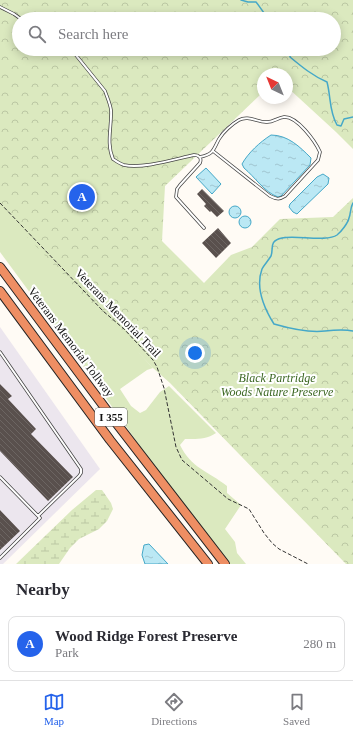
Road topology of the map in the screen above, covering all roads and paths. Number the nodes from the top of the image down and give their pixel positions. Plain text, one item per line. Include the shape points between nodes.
1 (0, 7) edge
2 (12, 13) edge
3 (77, 56) edge
4 (213, 151) junction
5 (200, 157) junction
6 (0, 203) edge
7 (204, 228) dead end
8 (0, 267) edge
9 (0, 291) edge
10 (0, 352) edge
11 (0, 477) edge
12 (38, 516) junction
13 (0, 558) edge
14 (208, 564) edge
15 (225, 564) edge
16 (308, 564) edge

1 - 2 lane
3 - 5 lane via 105,91 108,99 111,109 109,145 113,158 124,165 136,165 194,155
4 - 4 lane via 221,136 238,120 248,118 267,122 284,117 303,128 320,152 318,160 281,199 270,196
4 - 5 lane
5 - 7 lane via 200,164 177,189 176,197
6 - 16 path, Veterans Memorial Trail via 153,360 164,388 176,447 182,460 228,499 249,509 264,533 279,549
8 - 15 highway, Veterans Memorial Tollway / I 355
9 - 14 highway, I 355 via 110,440
10 - 12 lane via 81,469 79,476
11 - 12 lane
12 - 13 lane via 40,518

